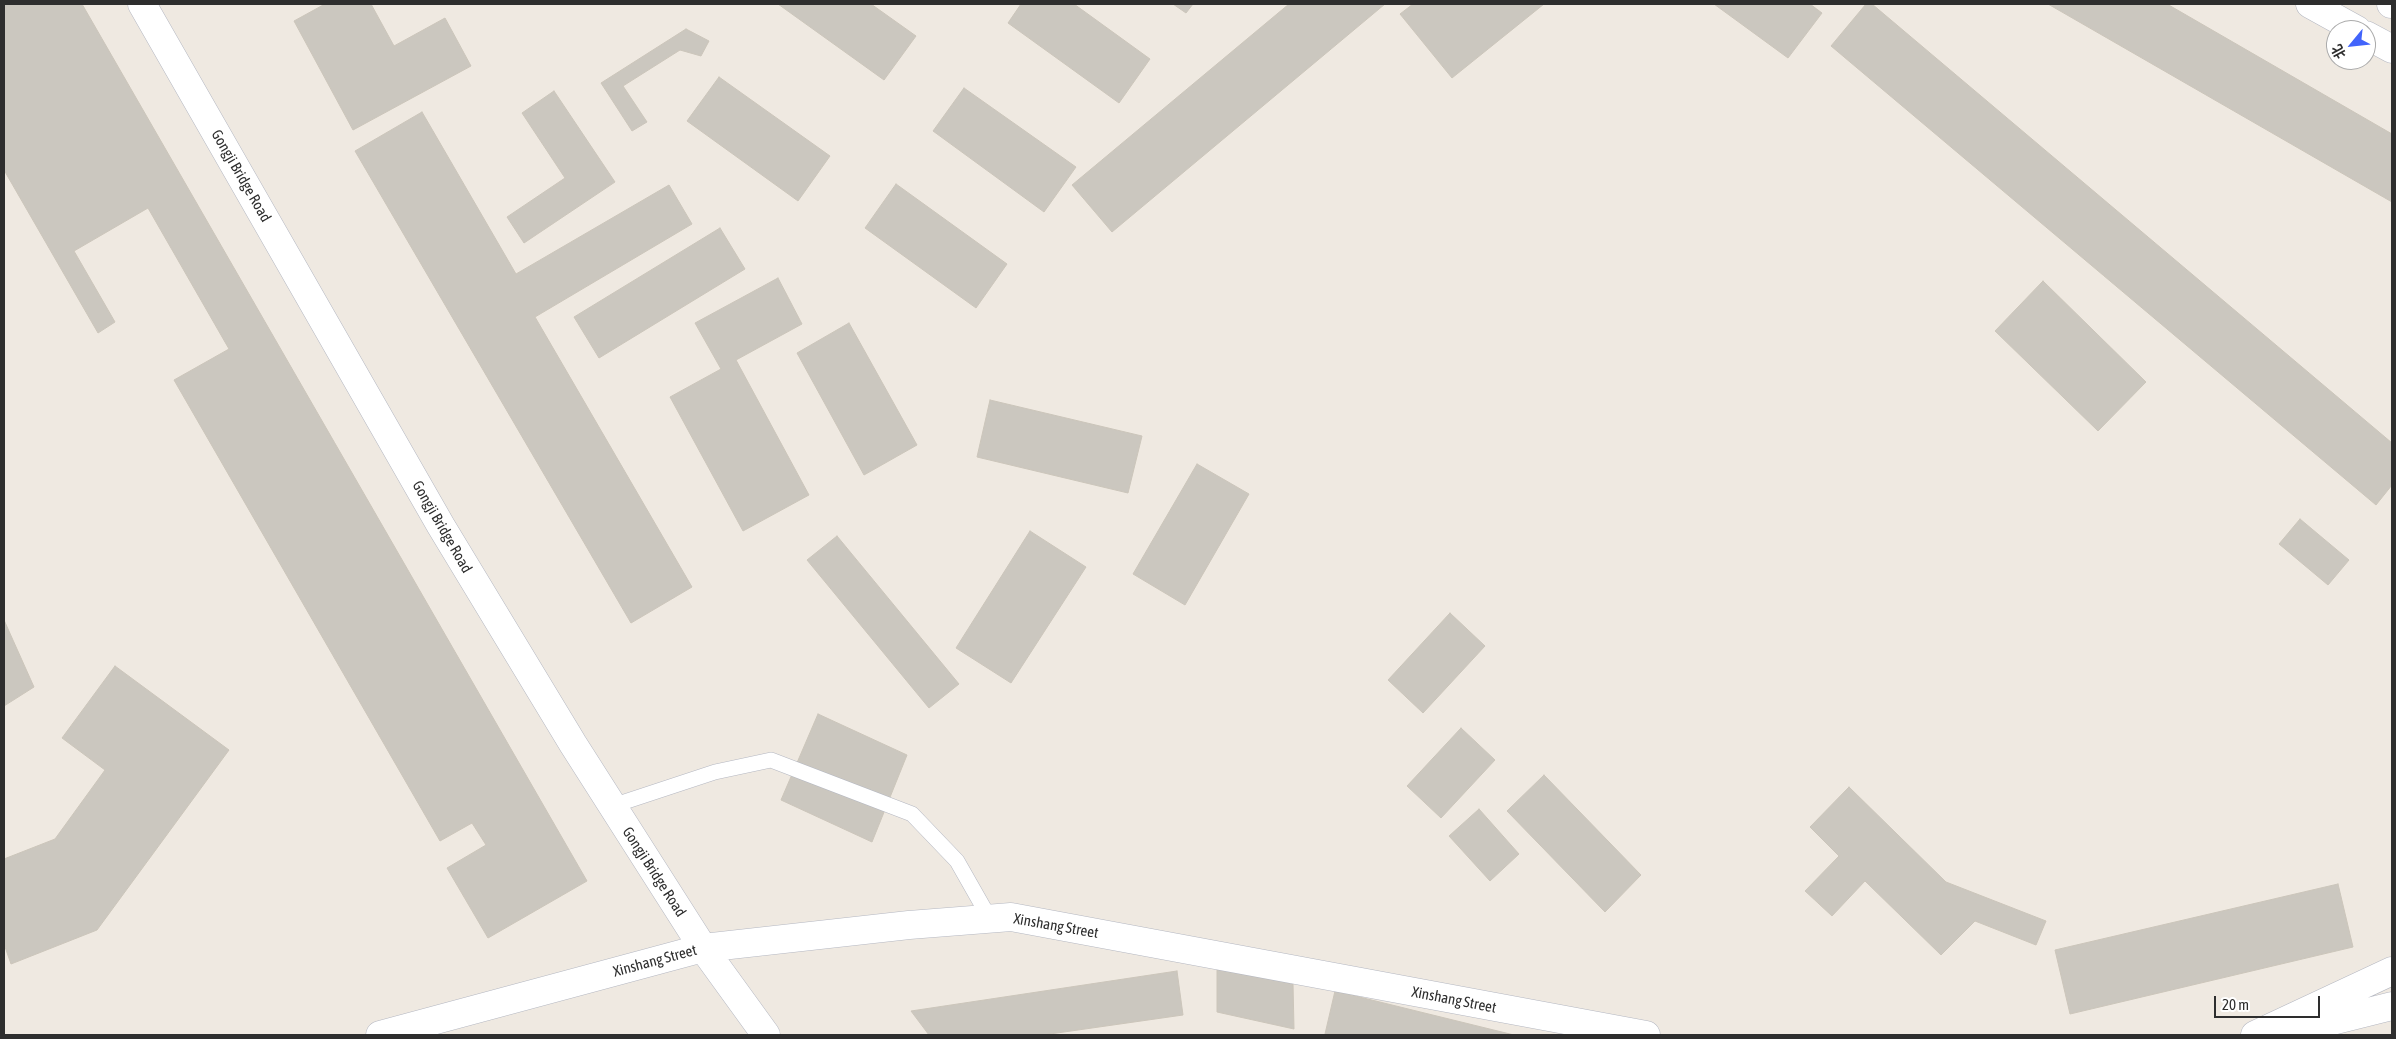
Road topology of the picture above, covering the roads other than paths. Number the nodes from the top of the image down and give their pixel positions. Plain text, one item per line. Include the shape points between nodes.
1 (142, 4) edge
2 (2310, 4) edge
3 (2339, 20) edge
4 (2376, 40) edge
5 (2392, 49) edge
6 (612, 806) junction
7 (990, 919) junction
8 (703, 948) junction
9 (2392, 971) edge
10 (2392, 1006) edge
11 (380, 1035) edge
12 (766, 1035) edge
13 (1646, 1035) edge
14 (2255, 1035) edge
15 (2273, 1035) edge

1 - 6 main road, Gongji Bridge Road via 441,526
2 - 3 main road
4 - 5 main road
6 - 7 lane via 715,772 771,760 912,814 958,861
6 - 8 main road, Gongji Bridge Road
7 - 8 main road, Xinshang Street
7 - 13 main road, Xinshang Street via 1010,917
8 - 11 main road, Xinshang Street
8 - 12 main road, Gongji Bridge Road
9 - 14 main road
10 - 15 main road

